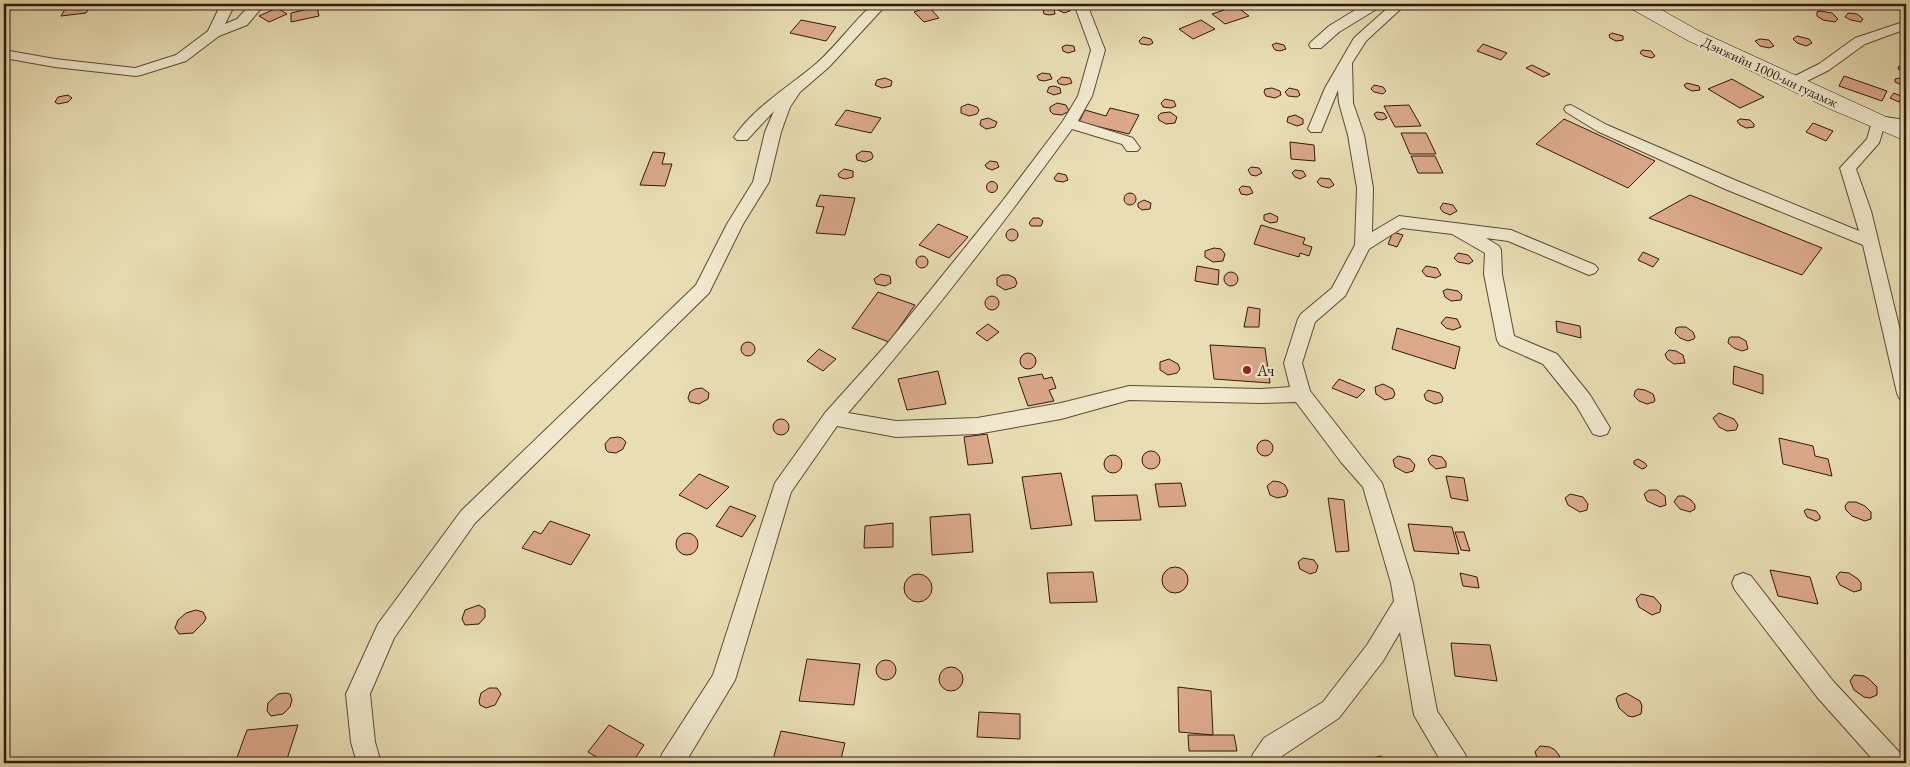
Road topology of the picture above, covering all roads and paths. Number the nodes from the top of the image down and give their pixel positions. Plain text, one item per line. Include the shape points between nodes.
1 (228, 4) edge
2 (258, 4) edge
3 (880, 4) edge
4 (1080, 4) edge
5 (1378, 4) edge
6 (1400, 4) edge
7 (1649, 6) edge
8 (1906, 24) edge
9 (214, 33) junction
10 (1316, 45) dead end
11 (4, 54) edge
12 (1345, 63) junction
13 (1792, 83) junction
14 (794, 89) junction
15 (1571, 109) dead end
16 (1878, 121) junction
17 (1070, 123) junction
18 (1906, 125) edge
19 (1316, 130) dead end
20 (1906, 134) edge
21 (742, 138) dead end
22 (1132, 148) dead end
23 (1456, 229) junction
24 (1870, 241) junction
25 (1363, 245) junction
26 (1589, 270) dead end
27 (1906, 393) edge
28 (1301, 394) junction
29 (832, 418) junction
30 (1600, 428) dead end
31 (1743, 583) dead end
32 (1406, 601) junction
33 (369, 763) edge
34 (671, 763) edge
35 (1262, 763) edge
36 (1456, 763) edge
37 (1892, 763) edge

1 - 9 street
2 - 9 street via 242,22
3 - 14 street via 824,64
4 - 17 street via 1098,50 1085,96
5 - 10 street via 1372,4 1334,29
6 - 12 street via 1361,38
7 - 13 main road, Дэнжийн 1000-ын гудамж via 1692,35
8 - 13 street via 1860,41 1824,67
9 - 11 street via 181,58 136,72
12 - 19 street
12 - 25 street via 1346,103 1356,135 1365,188
13 - 16 main road, Дэнжийн 1000-ын гудамж
14 - 21 street via 767,109
14 - 33 street via 773,132 762,182 735,224 703,289 468,517 386,631 358,694 362,742
15 - 24 street via 1602,128 1731,185
16 - 18 street
16 - 20 main road, Дэнжийн 1000-ын гудамж
16 - 24 street via 1874,140 1848,168
17 - 22 street via 1128,141
17 - 29 street via 1008,207 893,349
23 - 25 street via 1398,222
23 - 26 street via 1511,236
23 - 30 street via 1493,250 1493,274 1506,340 1550,358
24 - 27 street
25 - 28 street via 1339,292 1307,319 1293,363
28 - 29 street via 1129,393 1061,411 977,426 896,429
28 - 32 street via 1372,483
29 - 34 street via 782,489 723,680
31 - 37 street via 1825,689
32 - 35 street via 1375,653 1331,710 1273,748
32 - 36 street via 1426,715

